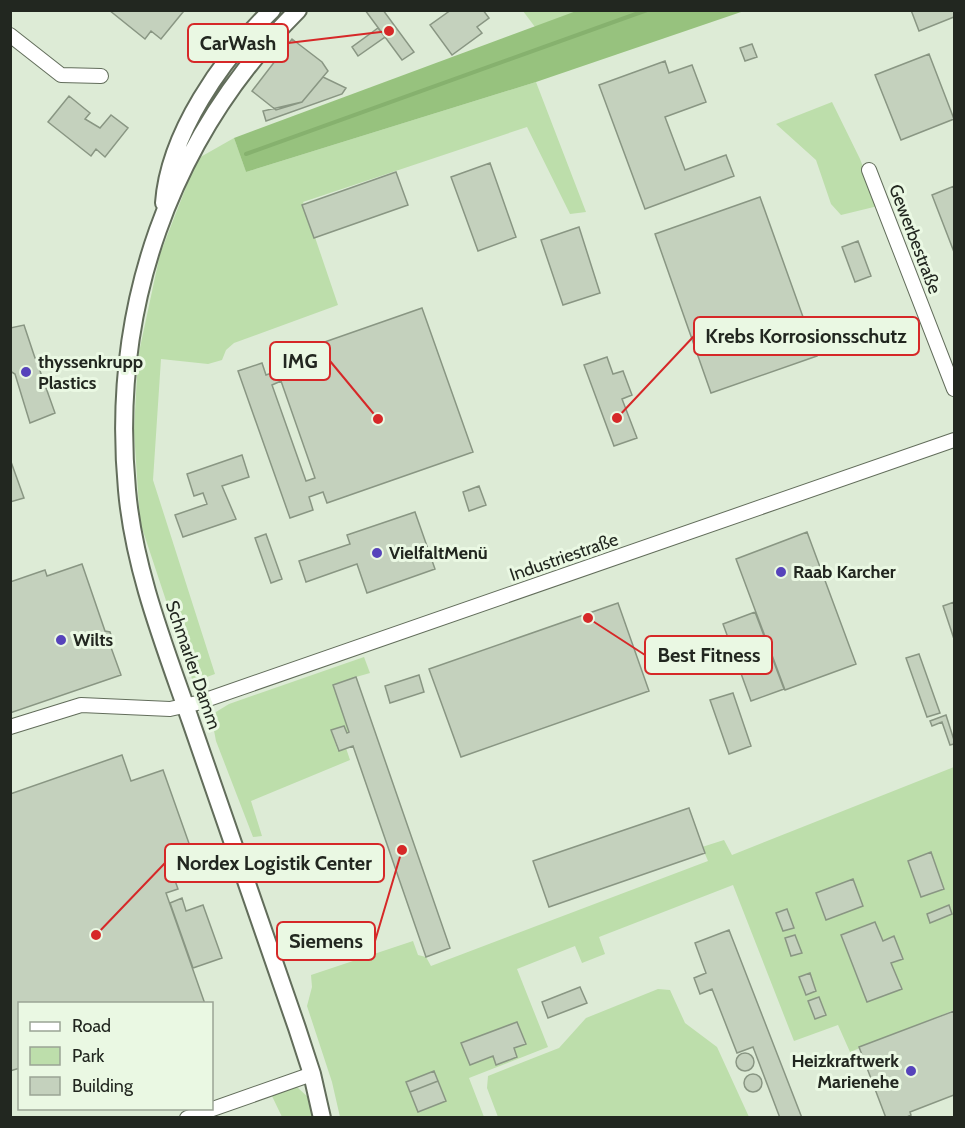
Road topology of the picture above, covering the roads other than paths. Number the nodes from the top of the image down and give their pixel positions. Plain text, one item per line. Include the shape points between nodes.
1 (272, 10) edge
2 (298, 10) edge
3 (10, 35) edge
4 (101, 76) dead end
5 (869, 170) dead end
6 (163, 213) junction
7 (954, 389) edge
8 (954, 440) edge
9 (186, 707) junction
10 (10, 727) edge
11 (312, 1074) junction
12 (213, 1109) edge
13 (210, 1110) edge
14 (187, 1118) edge
15 (322, 1118) edge

1 - 6 street, Schmarler Damm via 221,71 185,127 166,177
2 - 6 street, Schmarler Damm via 239,77 202,135
3 - 4 street via 61,75
5 - 7 street, Gewerbestraße
6 - 9 street, Schmarler Damm via 133,317 124,399 124,451 140,562
8 - 9 street, Industriestraße
9 - 10 street, Industriestraße via 81,705
9 - 11 street, Schmarler Damm
11 - 12 street
11 - 15 street, Schmarler Damm
13 - 14 street

